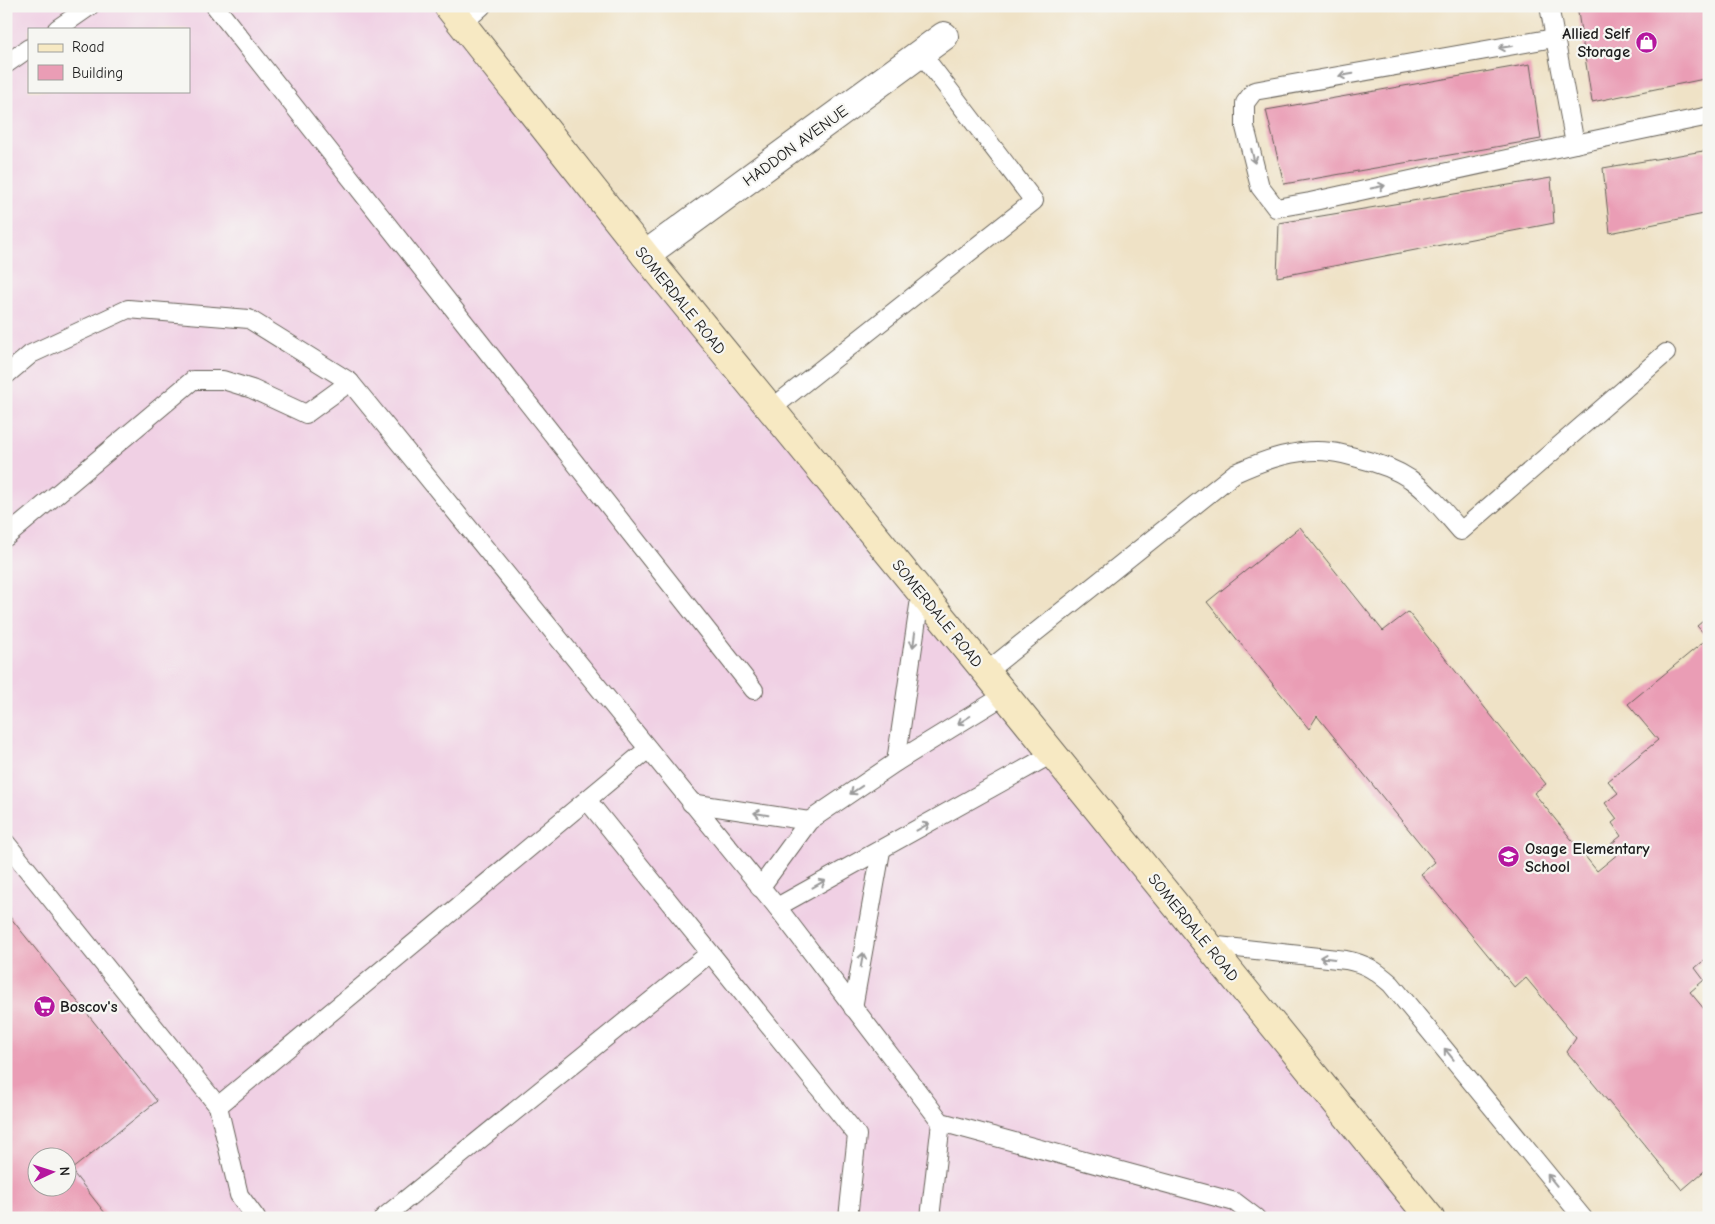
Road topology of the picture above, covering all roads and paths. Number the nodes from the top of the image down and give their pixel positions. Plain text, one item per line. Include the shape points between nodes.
1 (90, 6) edge
2 (214, 6) edge
3 (482, 6) edge
4 (1549, 6) edge
5 (455, 15) edge
6 (58, 28) edge
7 (944, 36) dead end
8 (1554, 38) junction
9 (28, 49) edge
10 (921, 53) junction
11 (6, 64) edge
12 (1709, 116) edge
13 (1575, 144) junction
14 (645, 255) junction
15 (1666, 353) dead end
16 (6, 375) edge
17 (350, 382) junction
18 (771, 409) junction
19 (6, 537) edge
20 (921, 592) junction
21 (986, 672) junction
22 (754, 690) dead end
23 (1005, 695) junction
24 (648, 749) junction
25 (1052, 754) junction
26 (896, 762) junction
27 (587, 800) junction
28 (691, 803) junction
29 (810, 821) junction
30 (6, 843) edge
31 (881, 851) junction
32 (760, 888) junction
33 (776, 907) junction
34 (1209, 945) junction
35 (710, 953) junction
36 (853, 1008) junction
37 (218, 1106) junction
38 (941, 1122) junction
39 (386, 1217) edge
40 (256, 1218) edge
41 (848, 1218) edge
42 (930, 1218) edge
43 (1256, 1218) edge
44 (1430, 1218) edge
45 (1583, 1218) edge

1 - 6 lane
2 - 22 lane
3 - 5 lane
4 - 8 lane
5 - 14 main road, SOMERDALE ROAD
7 - 10 street, HADDON AVENUE
8 - 13 lane
8 -> 13 lane via 1254,91 1245,103 1245,127 1260,187 1276,208
9 - 11 lane
10 - 14 street, HADDON AVENUE
10 - 18 lane via 1034,201
12 - 13 lane
14 - 18 main road, SOMERDALE ROAD
15 - 21 lane via 1461,531 1410,479 1382,464 1330,451 1283,456 1236,473
16 - 17 lane via 31,354 128,309 249,319
17 - 19 lane via 306,414 252,389 223,380 193,380
17 - 24 lane
18 - 20 main road, SOMERDALE ROAD
20 - 21 main road, SOMERDALE ROAD
20 -> 26 lane
21 - 23 main road, SOMERDALE ROAD
23 - 25 main road, SOMERDALE ROAD
23 -> 26 lane
24 - 27 lane
24 - 28 lane
31 -> 25 lane
25 - 34 main road, SOMERDALE ROAD
26 -> 29 lane
27 - 35 lane
27 - 37 lane
29 -> 28 lane
28 - 32 lane
29 - 32 lane
30 - 37 lane
33 -> 31 lane
36 -> 31 lane
32 - 33 lane
33 - 36 lane
34 - 44 main road, SOMERDALE ROAD
45 -> 34 lane via 1391,984 1376,971 1362,963 1346,960
35 - 39 lane
35 - 41 lane via 857,1135
36 - 38 lane
37 - 40 lane via 239,1195
38 - 42 lane
38 - 43 lane via 1235,1202

